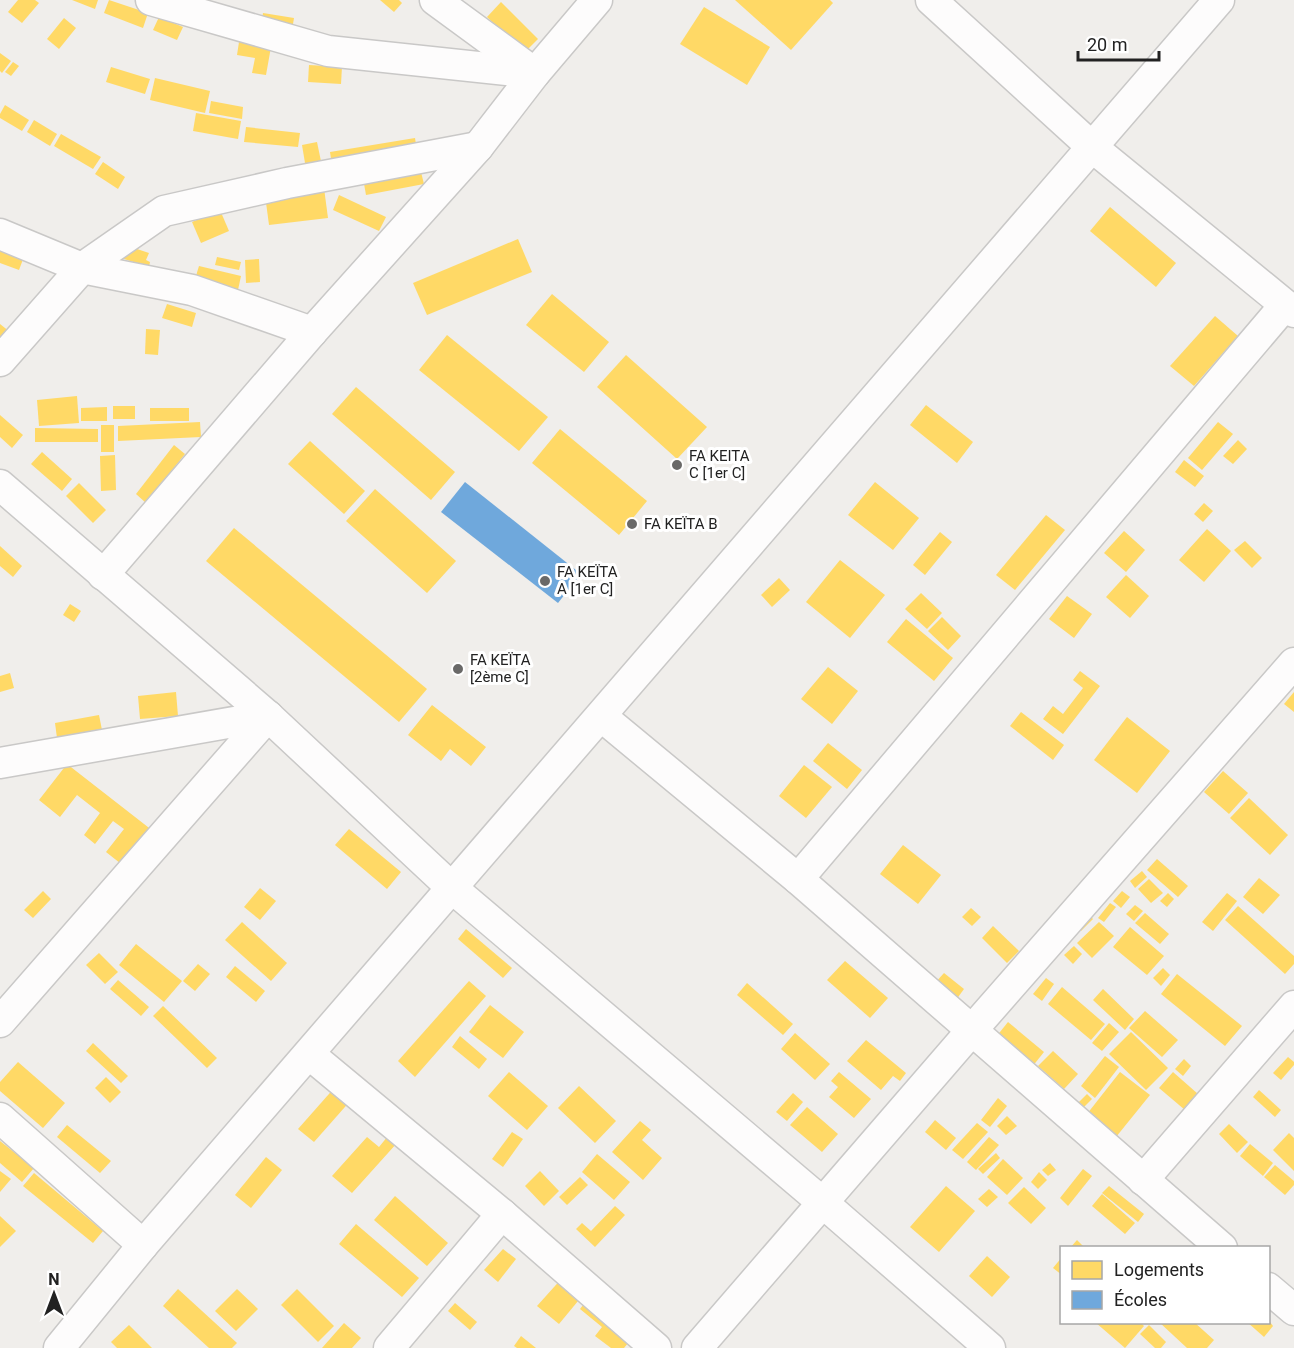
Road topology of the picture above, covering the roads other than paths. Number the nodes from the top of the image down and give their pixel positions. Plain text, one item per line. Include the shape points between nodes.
1 (151, 0) edge
2 (435, 0) edge
3 (597, 0) edge
4 (931, 0) edge
5 (1219, 0) edge
6 (535, 73) junction
7 (478, 147) junction
8 (1092, 147) junction
9 (0, 234) edge
10 (82, 268) junction
11 (1290, 308) edge
12 (312, 332) junction
13 (0, 362) edge
14 (0, 485) edge
15 (103, 575) junction
16 (1294, 663) edge
17 (268, 716) junction
18 (601, 716) junction
19 (0, 763) edge
20 (798, 879) junction
21 (452, 888) junction
22 (1294, 1006) edge
23 (0, 1022) edge
24 (972, 1030) junction
25 (309, 1054) junction
26 (0, 1118) edge
27 (1143, 1180) junction
28 (822, 1202) junction
29 (502, 1214) junction
30 (143, 1245) junction
31 (1220, 1246) edge
32 (1270, 1289) edge
33 (1294, 1310) edge
34 (59, 1348) edge
35 (389, 1348) edge
36 (656, 1348) edge
37 (697, 1348) edge
38 (990, 1348) edge

1 - 6 street via 328,51
2 - 6 street
3 - 6 street
4 - 8 street
5 - 8 street
6 - 7 street
7 - 10 street via 164,211
7 - 12 street
8 - 11 street
8 - 18 street
9 - 10 street
10 - 12 street via 192,290
10 - 13 street
11 - 20 street
12 - 15 street
14 - 15 street
15 - 17 street
16 - 24 street
17 - 19 street
17 - 21 street
17 - 23 street
18 - 20 street
18 - 21 street
20 - 24 street
21 - 25 street
21 - 28 street
22 - 27 street
24 - 27 street
24 - 28 street
25 - 29 street
25 - 30 street
26 - 30 street
27 - 31 street
28 - 37 street
28 - 38 street
29 - 35 street
29 - 36 street
30 - 34 street
32 - 33 street

